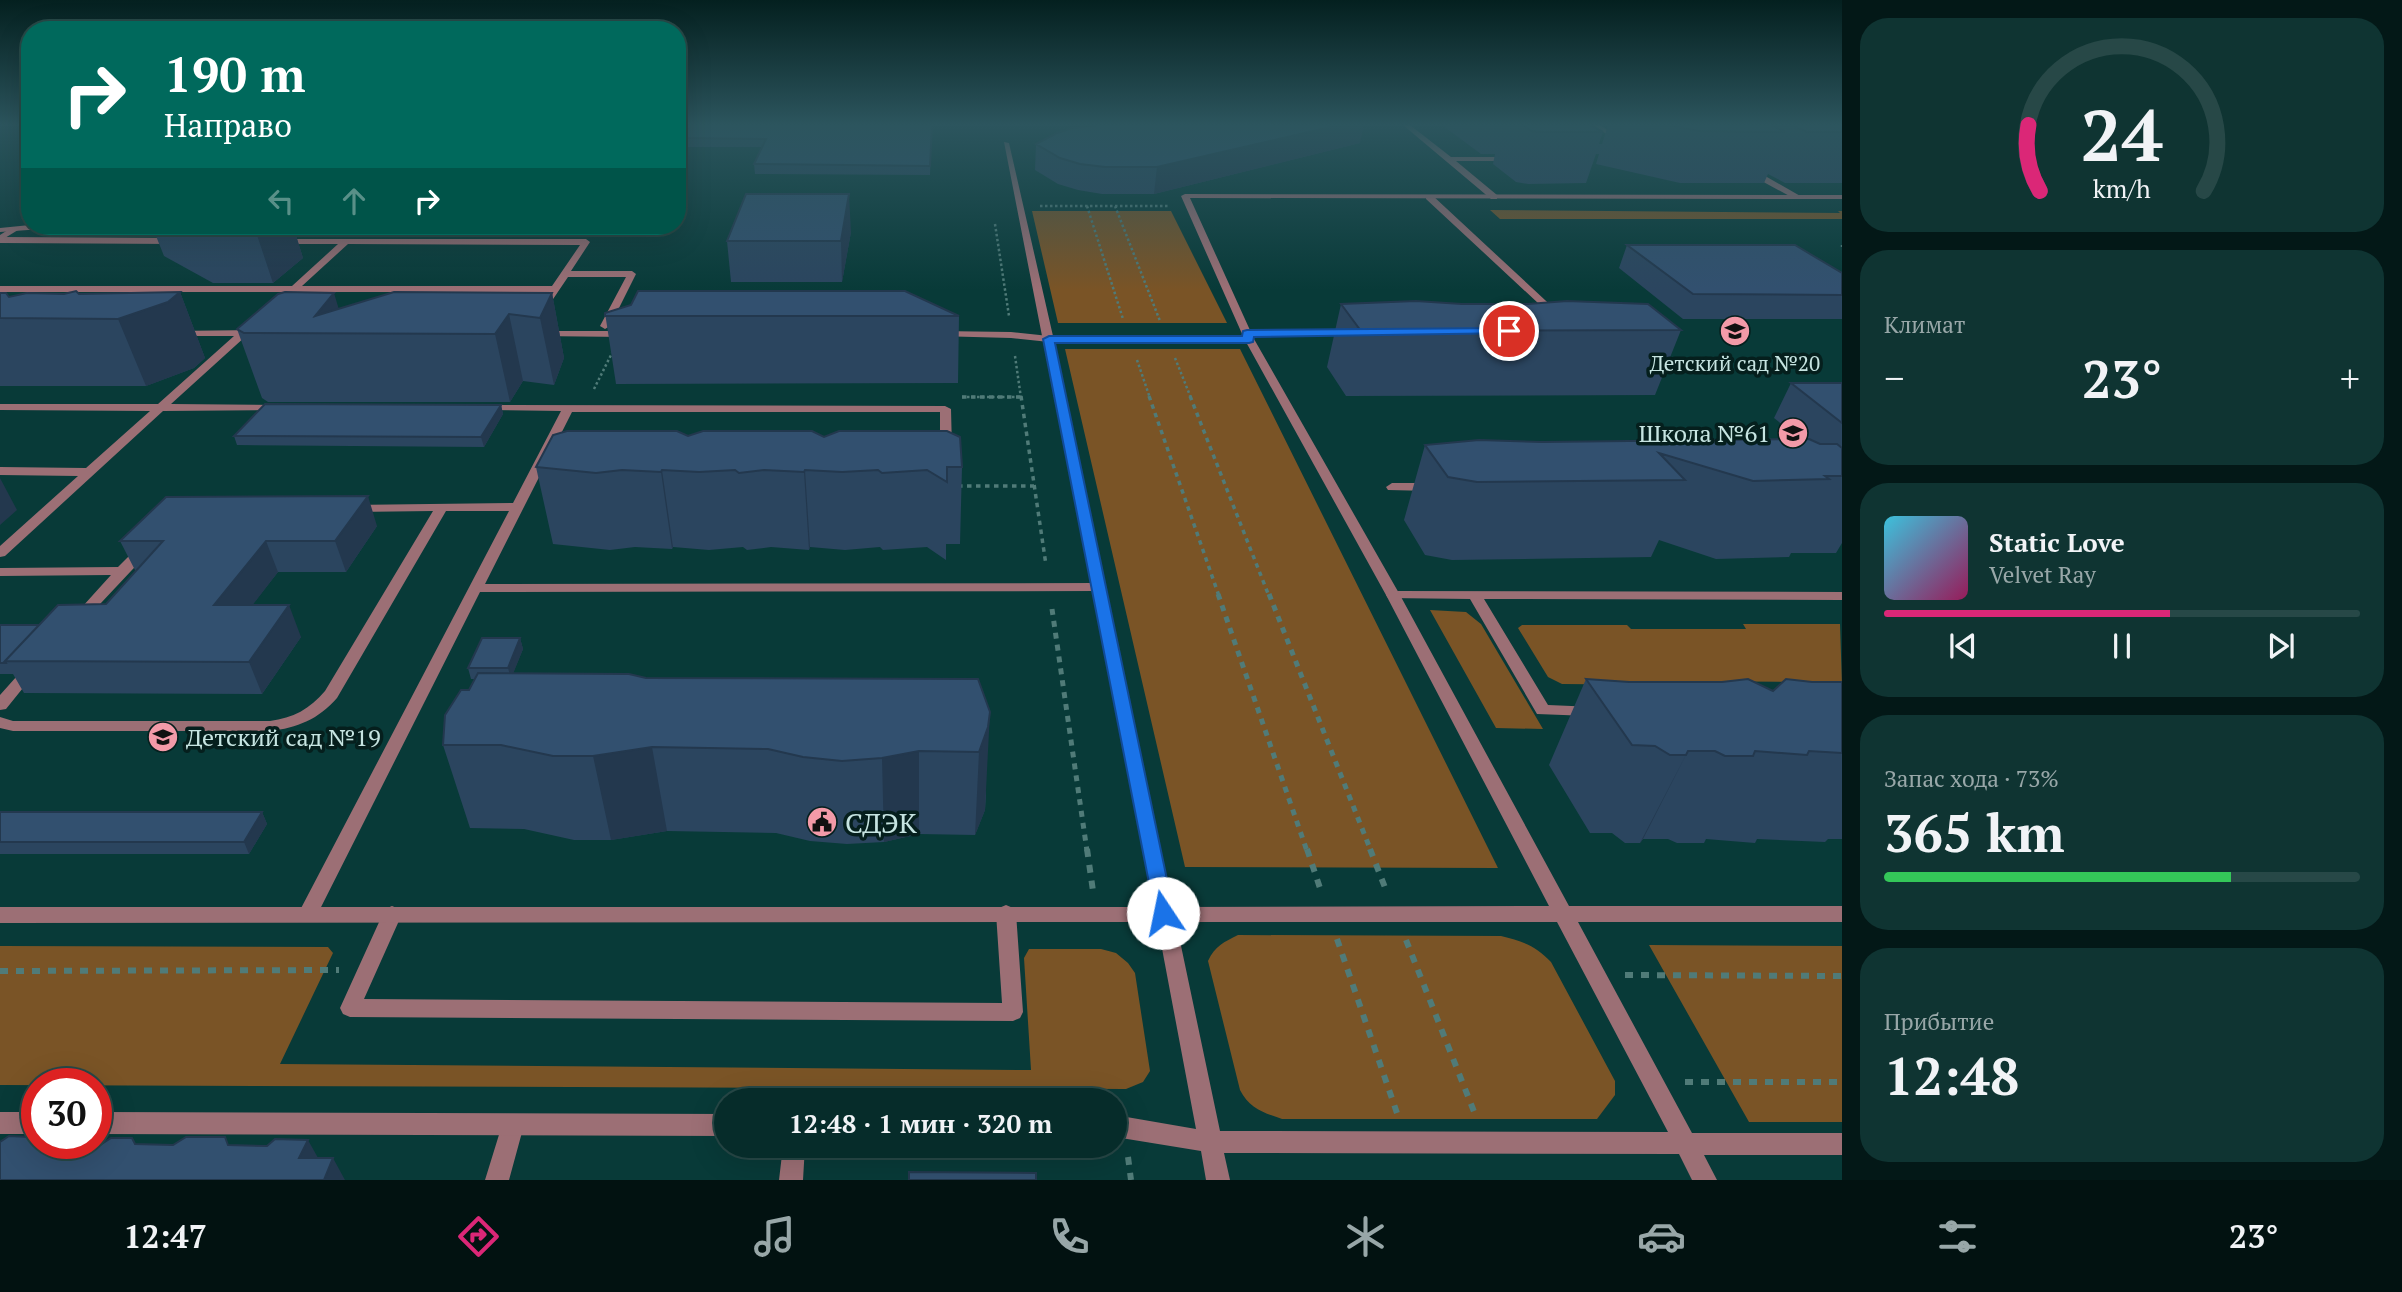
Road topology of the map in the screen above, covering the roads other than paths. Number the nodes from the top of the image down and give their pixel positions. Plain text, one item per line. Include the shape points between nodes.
1 (1014, 180) edge
2 (1474, 180) edge
3 (1767, 180) edge
4 (1429, 197) junction
5 (1494, 197) junction
6 (1798, 197) junction
7 (1842, 197) edge
8 (21, 229) edge
9 (0, 230) edge
10 (14, 230) junction
11 (0, 239) edge
12 (194, 241) dead end
13 (277, 241) dead end
14 (346, 241) junction
15 (565, 274) junction
16 (0, 289) edge
17 (294, 289) junction
18 (555, 289) junction
19 (533, 323) edge
20 (1565, 323) edge
21 (1370, 332) edge
22 (162, 333) edge
23 (243, 333) junction
24 (270, 333) edge
25 (526, 334) edge
26 (601, 334) junction
27 (636, 334) edge
28 (928, 334) edge
29 (1248, 336) junction
30 (1049, 339) junction
31 (0, 407) edge
32 (161, 407) junction
33 (293, 408) edge
34 (468, 408) edge
35 (576, 408) junction
36 (0, 471) edge
37 (90, 472) junction
38 (947, 472) edge
39 (1392, 487) dead end
40 (1447, 487) edge
41 (517, 507) junction
42 (442, 508) junction
43 (345, 509) edge
44 (149, 544) edge
45 (0, 553) edge
46 (122, 571) junction
47 (0, 572) edge
48 (1097, 587) junction
49 (475, 588) junction
50 (1393, 595) junction
51 (1474, 595) junction
52 (1842, 596) edge
53 (68, 630) edge
54 (41, 659) edge
55 (0, 705) edge
56 (1599, 711) edge
57 (0, 722) edge
58 (1006, 913) junction
59 (1163, 913) junction
60 (308, 914) junction
61 (392, 914) junction
62 (1562, 914) junction
63 (1842, 914) edge
64 (0, 915) edge
65 (0, 1123) edge
66 (21, 1123) edge
67 (112, 1124) edge
68 (513, 1125) junction
69 (714, 1125) edge
70 (1127, 1128) edge
71 (1211, 1142) junction
72 (1685, 1143) junction
73 (1842, 1144) edge
74 (793, 1158) edge
75 (497, 1180) edge
76 (791, 1180) edge
77 (1218, 1180) edge
78 (1705, 1180) edge

1 - 30 street
2 - 5 street
3 - 6 street
4 - 5 street
4 - 20 street
4 - 29 street via 1187,201
5 - 6 street
6 - 7 street
8 - 10 street
9 - 10 street
10 - 11 street
11 - 12 street
13 - 14 street
14 - 15 street via 586,242
14 - 17 street
15 - 18 street
15 - 26 street via 632,275
16 - 17 street
17 - 18 street
18 - 19 street
21 - 29 street
22 - 23 street
23 - 24 street
23 - 32 street
25 - 26 street
26 - 27 street
28 - 30 street
29 - 30 street
29 - 50 street
30 - 48 street
31 - 32 street
32 - 33 street
32 - 37 street
34 - 35 street
35 - 38 street via 945,408
35 - 41 street
36 - 37 street
37 - 45 street
39 - 40 street
41 - 42 street
41 - 49 street
42 - 43 street
42 - 57 street via 331,694 304,718 270,726 13,726
44 - 46 street
46 - 47 street
46 - 53 street
48 - 49 street
48 - 59 street
49 - 60 street
50 - 51 street
50 - 62 street
51 - 52 street
51 - 56 street via 1543,710
54 - 55 street
58 - 59 street
58 - 61 street
58 - 61 street via 1013,1012 350,1008
59 - 62 street
59 - 71 street
60 - 61 street
60 - 64 street
62 - 63 street
62 - 72 street
65 - 66 street
67 - 68 street
68 - 69 street
68 - 75 street
70 - 71 street
71 - 72 street
71 - 77 street
72 - 73 street
72 - 78 street
74 - 76 street

